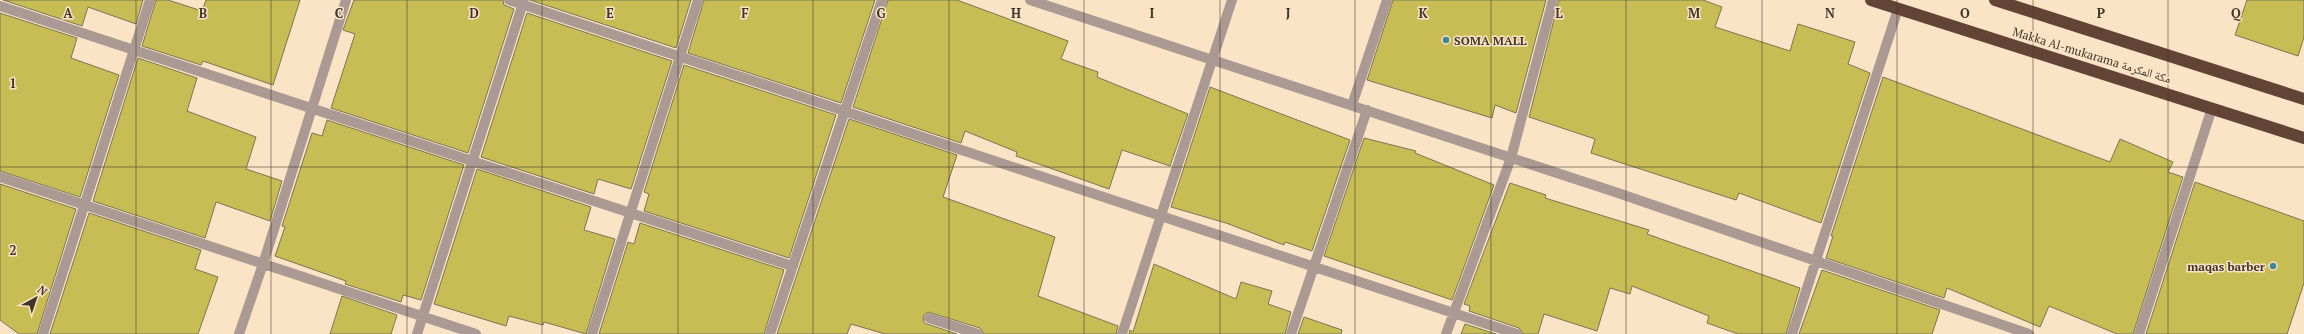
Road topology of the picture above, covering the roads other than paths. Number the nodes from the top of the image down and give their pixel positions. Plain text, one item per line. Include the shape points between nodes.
1 (150, 0) edge
2 (346, 0) edge
3 (509, 0) edge
4 (698, 0) edge
5 (882, 0) edge
6 (1030, 0) edge
7 (1232, 0) edge
8 (1387, 0) edge
9 (1553, 0) edge
10 (1871, 0) edge
11 (1995, 0) edge
12 (523, 2) edge
13 (0, 6) edge
14 (1898, 9) junction
15 (134, 50) junction
16 (680, 57) junction
17 (1212, 58) junction
18 (2304, 99) edge
19 (1352, 105) junction
20 (312, 108) junction
21 (2212, 108) junction
22 (1367, 110) junction
23 (844, 111) junction
24 (2304, 138) edge
25 (1511, 158) junction
26 (472, 161) junction
27 (0, 177) edge
28 (84, 205) junction
29 (631, 213) junction
30 (1161, 216) junction
31 (1816, 262) junction
32 (263, 264) junction
33 (792, 266) junction
34 (1314, 267) junction
35 (1453, 313) junction
36 (423, 316) junction
37 (929, 318) dead end
38 (43, 334) edge
39 (239, 334) edge
40 (417, 334) edge
41 (476, 334) edge
42 (592, 334) edge
43 (770, 334) edge
44 (978, 334) edge
45 (1122, 334) edge
46 (1291, 334) edge
47 (1446, 334) edge
48 (1517, 334) edge
49 (1792, 334) edge
50 (2029, 334) edge
51 (2139, 334) edge

1 - 15 street
2 - 20 street
3 - 12 street
4 - 16 street
5 - 23 street
6 - 17 street
7 - 17 street
8 - 19 street
9 - 25 street
10 - 14 highway, Makka Al-mukarama مكة المكرمة
11 - 18 highway, Makka Al-mukarama مكة المكرمة
12 - 16 street
12 - 26 street
13 - 15 street
14 - 21 highway, Makka Al-mukarama مكة المكرمة
14 - 31 street
15 - 20 street
15 - 28 street
16 - 23 street
16 - 29 street
17 - 19 street
17 - 30 street
19 - 22 street
20 - 26 street
20 - 32 street
21 - 24 highway, Makka Al-mukarama مكة المكرمة
21 - 51 street
22 - 25 street
22 - 34 street
23 - 30 street
23 - 33 street
25 - 31 street
25 - 35 street
26 - 29 street
26 - 36 street
27 - 28 street
28 - 32 street
28 - 38 street
29 - 33 street
29 - 42 street
30 - 34 street
30 - 45 street
31 - 49 street
31 - 50 street
32 - 36 street
32 - 39 street
33 - 43 street
34 - 35 street
34 - 46 street
35 - 47 street
35 - 48 street
36 - 40 street
36 - 41 street
37 - 44 street

